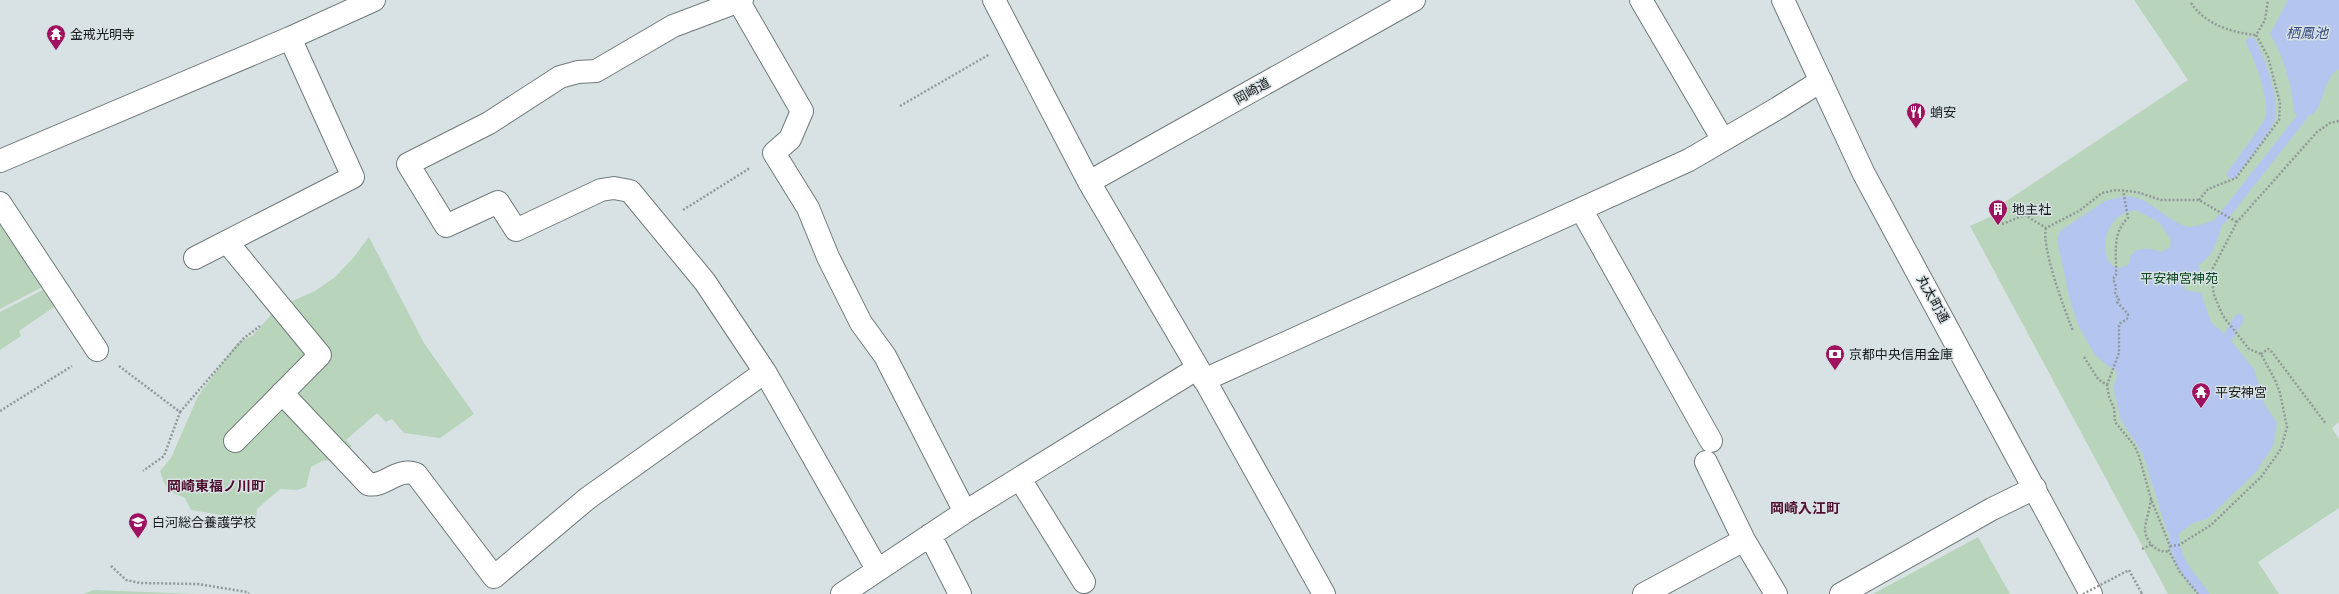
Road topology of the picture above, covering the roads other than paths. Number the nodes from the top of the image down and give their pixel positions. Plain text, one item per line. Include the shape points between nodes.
1 (374, 0) edge
2 (994, 0) edge
3 (1414, 0) edge
4 (1641, 0) edge
5 (1783, 0) edge
6 (741, 1) edge
7 (290, 38) junction
8 (1821, 81) junction
9 (1723, 140) junction
10 (0, 161) edge
11 (1089, 182) junction
12 (0, 203) edge
13 (1581, 209) junction
14 (227, 242) junction
15 (195, 258) dead end
16 (97, 350) road end
17 (765, 372) junction
18 (1201, 374) junction
19 (282, 394) junction
20 (235, 441) dead end
21 (1020, 479) junction
22 (2035, 488) junction
23 (965, 512) junction
24 (930, 535) junction
25 (1744, 540) junction
26 (878, 569) junction
27 (1084, 582) dead end
28 (842, 594) edge
29 (960, 594) edge
30 (1324, 594) edge
31 (1644, 594) edge
32 (1776, 594) edge
33 (1841, 594) edge
34 (2091, 594) edge

1 - 7 street
2 - 11 street
3 - 11 street, 岡崎道
4 - 9 street
5 - 8 street, 丸太町通
6 - 17 street via 673,26 596,71 560,77 489,123 408,164 446,226 498,202 516,230 601,190 614,188 630,192 705,282
6 - 23 street via 802,112 790,140 774,153 808,208 828,257 861,323 885,356
7 - 10 street
7 - 14 street via 353,177
8 - 9 street
8 - 22 street, 丸太町通 via 1864,174
9 - 13 street via 1689,160
11 - 18 street
12 - 16 street
13 - 18 street
13 - 25 street via 1708,451
14 - 15 street
14 - 19 street via 320,355
17 - 19 street via 588,498 494,577 416,474 406,472 391,476 377,484 368,484
17 - 26 street
18 - 21 street
18 - 30 street
19 - 20 street
21 - 23 street
21 - 27 street
22 - 33 street via 1992,509
22 - 34 street, 丸太町通
23 - 24 street
24 - 26 street
24 - 29 street
25 - 31 street
25 - 32 street
26 - 28 street

